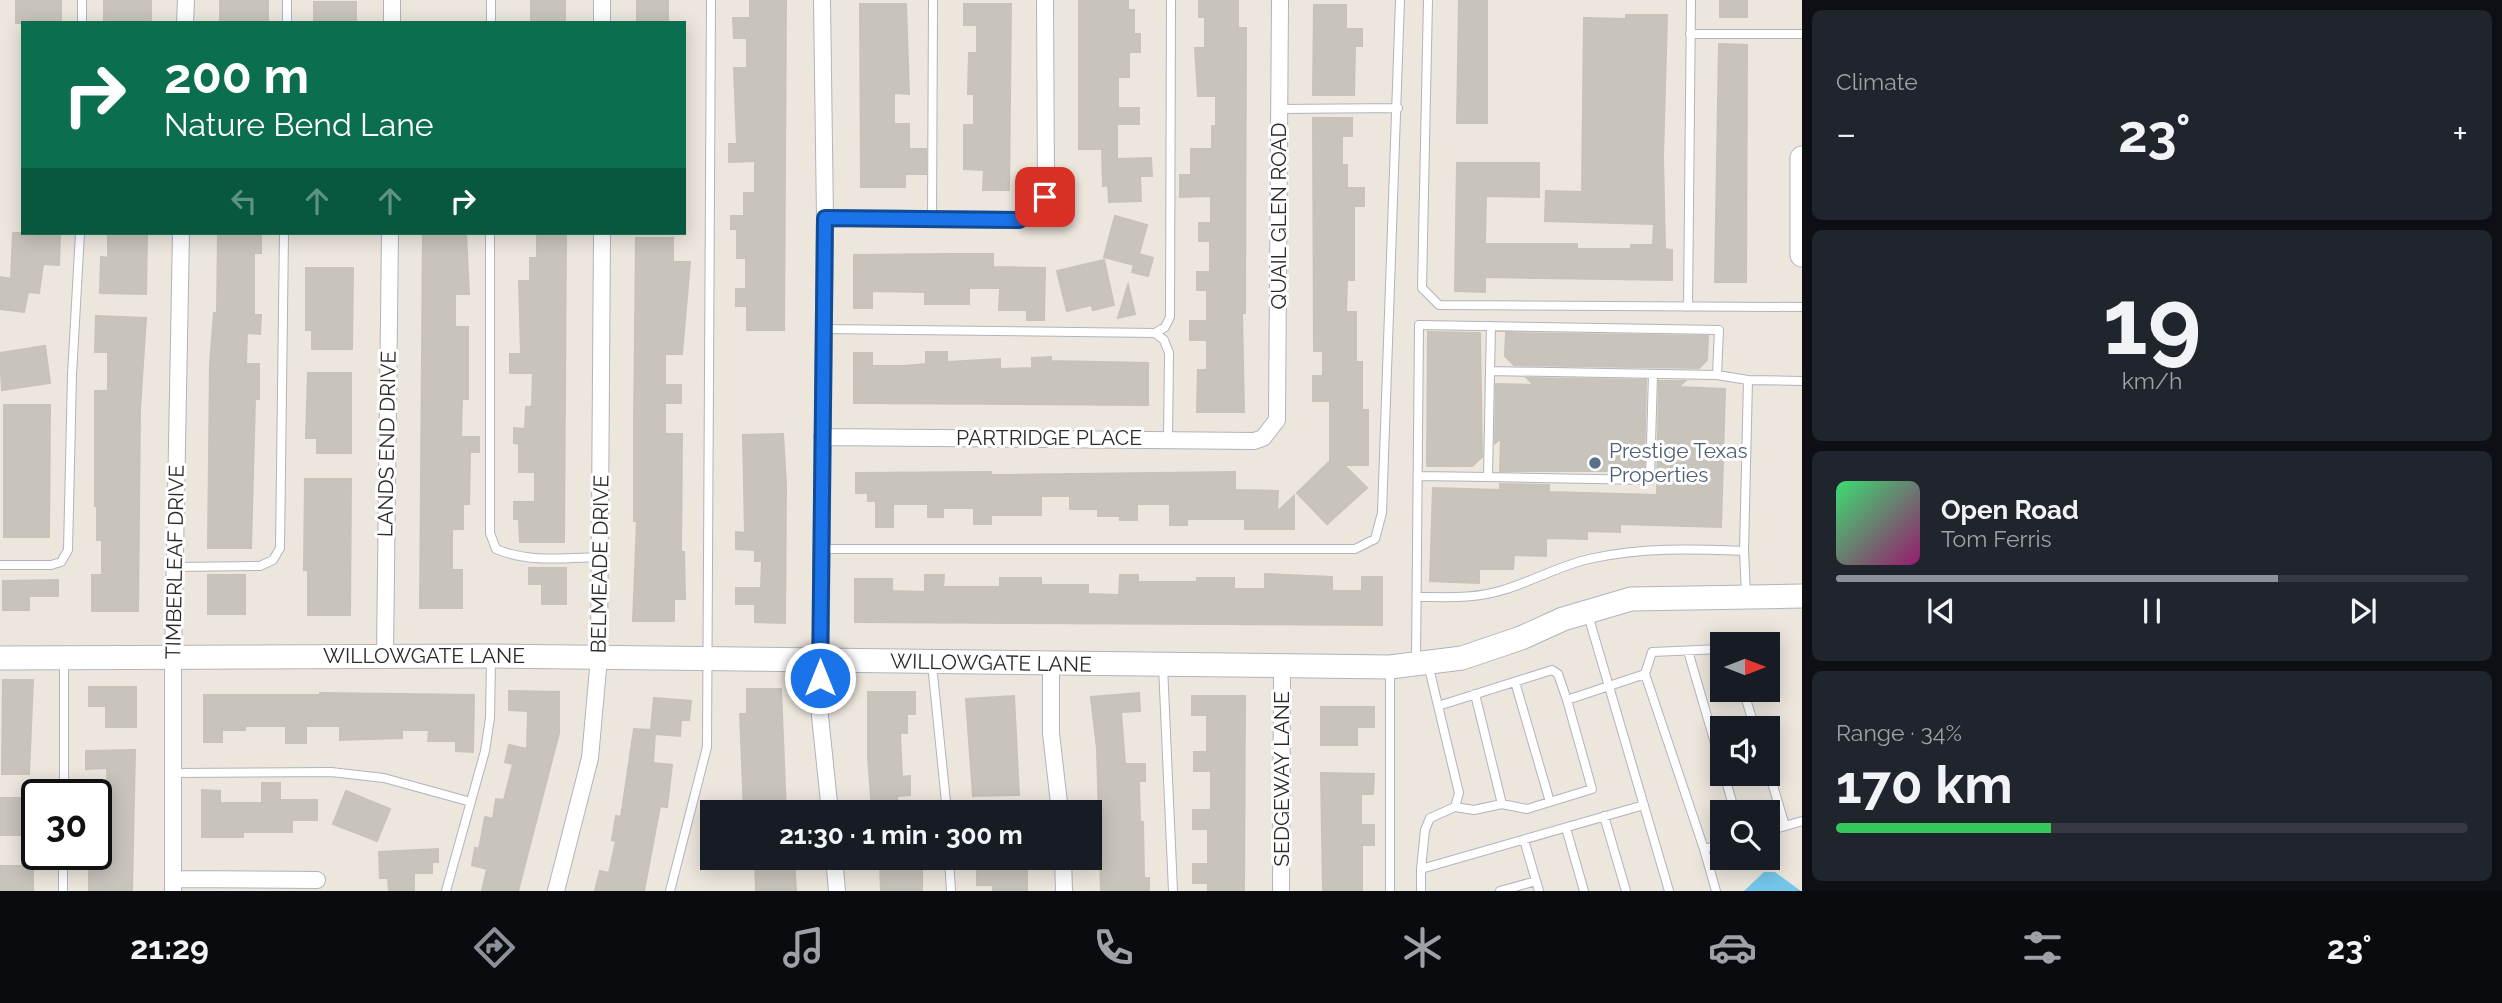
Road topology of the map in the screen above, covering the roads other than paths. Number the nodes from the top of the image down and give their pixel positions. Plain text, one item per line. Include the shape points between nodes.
1 (82, 0) edge
2 (186, 0) edge
3 (287, 0) edge
4 (392, 0) edge
5 (491, 0) edge
6 (602, 0) edge
7 (711, 0) edge
8 (822, 0) edge
9 (933, 0) edge
10 (1045, 0) edge
11 (1171, 0) edge
12 (1280, 0) edge
13 (1400, 0) edge
14 (1428, 0) edge
15 (1691, 0) edge
16 (82, 21) edge
17 (185, 21) edge
18 (287, 21) edge
19 (392, 21) edge
20 (491, 21) edge
21 (602, 21) edge
22 (1690, 34) junction
23 (1802, 34) edge
24 (1398, 108) junction
25 (1280, 109) junction
26 (1802, 158) edge
27 (825, 218) junction
28 (932, 220) junction
29 (1802, 228) edge
30 (80, 235) edge
31 (181, 235) edge
32 (284, 235) edge
33 (390, 235) edge
34 (490, 235) edge
35 (601, 235) edge
36 (1802, 255) edge
37 (1688, 307) junction
38 (1802, 307) edge
39 (1491, 326) junction
40 (822, 329) junction
41 (1155, 333) junction
42 (1490, 372) junction
43 (1653, 374) junction
44 (1717, 375) junction
45 (1748, 380) junction
46 (1802, 381) edge
47 (1271, 431) joint
48 (822, 437) junction
49 (1168, 438) junction
50 (1419, 476) junction
51 (1488, 477) junction
52 (822, 549) junction
53 (1744, 551) junction
54 (601, 557) junction
55 (0, 565) edge
56 (175, 567) junction
57 (1802, 596) edge
58 (1418, 597) junction
59 (1746, 599) junction
60 (1587, 611) junction
61 (1710, 649) edge
62 (1688, 650) junction
63 (385, 655) junction
64 (491, 656) junction
65 (0, 658) edge
66 (64, 658) junction
67 (173, 658) junction
68 (599, 658) junction
69 (708, 659) junction
70 (820, 660) junction
71 (932, 661) junction
72 (1422, 664) junction
73 (1051, 665) junction
74 (1163, 666) junction
75 (1282, 667) junction
76 (1390, 667) junction
77 (1645, 674) junction
78 (1515, 682) junction
79 (1609, 687) junction
80 (1475, 694) junction
81 (1567, 700) junction
82 (1438, 706) junction
83 (1710, 726) edge
84 (173, 773) junction
85 (64, 779) edge
86 (1773, 786) edge
87 (829, 800) edge
88 (946, 800) edge
89 (1059, 800) edge
90 (471, 802) junction
91 (1550, 802) junction
92 (1502, 804) junction
93 (1644, 805) junction
94 (1455, 807) junction
95 (1604, 816) junction
96 (1802, 821) edge
97 (1785, 826) junction
98 (1780, 827) edge
99 (1566, 828) junction
100 (1524, 840) junction
101 (1710, 847) edge
102 (1704, 849) junction
103 (1421, 869) junction
104 (63, 870) edge
105 (835, 870) edge
106 (950, 870) edge
107 (1063, 870) edge
108 (317, 880) dead end
109 (1536, 881) junction
110 (173, 885) edge
111 (63, 891) edge
112 (446, 891) edge
113 (556, 891) edge
114 (670, 891) edge
115 (837, 891) edge
116 (951, 891) edge
117 (1064, 891) edge
118 (1173, 891) edge
119 (1281, 891) edge
120 (1390, 891) edge
121 (1421, 891) edge
122 (1500, 891) edge
123 (1539, 891) edge
124 (1584, 891) edge
125 (1626, 891) edge
126 (1669, 891) edge
127 (1716, 891) edge

1 - 16 lane
2 - 17 street
3 - 18 lane
4 - 19 street
5 - 20 lane
6 - 21 street
7 - 69 lane
8 - 27 street
9 - 28 lane
10 - 28 street via 1046,185 1039,210 1019,220
11 - 41 lane via 1170,317
12 - 25 street, QUAIL GLEN ROAD
13 - 24 lane
14 - 37 lane via 1422,288 1439,305
15 - 22 lane
22 - 23 lane
22 - 37 lane
24 - 25 lane
24 - 52 lane via 1382,513 1375,539 1355,549
25 - 47 street, QUAIL GLEN ROAD via 1278,420
26 - 29 street
27 - 28 street
27 - 40 street
29 - 36 street
30 - 55 lane via 68,550 61,562 51,565
31 - 56 street, TIMBERLEAF DRIVE
32 - 56 lane via 281,548 273,560 260,566
33 - 63 street, LANDS END DRIVE
34 - 54 lane via 489,533 496,549 511,556
35 - 54 street, BELMEADE DRIVE
37 - 38 lane
39 - 42 lane
39 - 44 lane via 1718,330
39 - 50 lane via 1419,325
40 - 41 lane
40 - 48 street
41 - 49 lane via 1169,353
42 - 43 lane
42 - 51 lane
43 - 44 lane
43 - 51 lane via 1650,480
44 - 45 lane
45 - 46 lane
45 - 53 lane
47 - 49 street, PARTRIDGE PLACE via 1254,441
48 - 49 street, PARTRIDGE PLACE
48 - 52 street
50 - 51 lane
50 - 58 lane
52 - 70 street
53 - 58 lane via 1648,550 1568,564 1502,591 1456,598
53 - 59 lane
54 - 68 street, BELMEADE DRIVE
56 - 67 street, TIMBERLEAF DRIVE
57 - 59 street, WILLOWGATE LANE
58 - 72 lane
59 - 60 street, WILLOWGATE LANE via 1631,599
60 - 72 street, WILLOWGATE LANE via 1462,658
60 - 79 lane
61 - 62 lane
62 - 77 lane via 1652,652
62 - 83 lane
63 - 64 street, WILLOWGATE LANE
63 - 67 street, WILLOWGATE LANE
64 - 68 street, WILLOWGATE LANE
64 - 90 lane via 490,718
65 - 66 street, WILLOWGATE LANE
66 - 67 street, WILLOWGATE LANE
66 - 85 lane
67 - 84 street, TIMBERLEAF DRIVE
68 - 69 street, WILLOWGATE LANE
68 - 113 street, BELMEADE DRIVE via 590,758
69 - 70 street, WILLOWGATE LANE
69 - 114 lane via 707,747
70 - 71 street, WILLOWGATE LANE
70 - 87 street
71 - 73 street, WILLOWGATE LANE
71 - 88 lane
72 - 76 street, WILLOWGATE LANE
72 - 82 lane
73 - 74 street, WILLOWGATE LANE
73 - 89 street via 1051,733
74 - 75 street, WILLOWGATE LANE
74 - 118 lane
75 - 76 street, WILLOWGATE LANE
75 - 119 street, SEDGEWAY LANE
76 - 120 lane
77 - 79 lane
77 - 102 lane
78 - 80 lane
78 - 81 lane via 1552,670 1558,674
78 - 91 lane
79 - 81 lane
79 - 93 lane
80 - 82 lane
80 - 92 lane
81 - 91 lane via 1592,789
82 - 94 lane via 1459,793
84 - 90 lane via 331,772 384,778
84 - 110 street, TIMBERLEAF DRIVE
86 - 97 lane
90 - 112 lane
91 - 92 lane via 1527,808
92 - 94 lane via 1474,810
93 - 95 lane
93 - 126 lane
94 - 103 lane via 1430,818
95 - 99 lane
95 - 125 lane
96 - 97 lane
97 - 98 lane
99 - 100 lane
99 - 124 lane
100 - 103 lane
100 - 109 lane
101 - 102 lane
102 - 127 lane
103 - 121 lane
104 - 111 lane
105 - 115 street
106 - 116 lane
107 - 117 street
108 - 110 street
109 - 122 lane
109 - 123 lane

